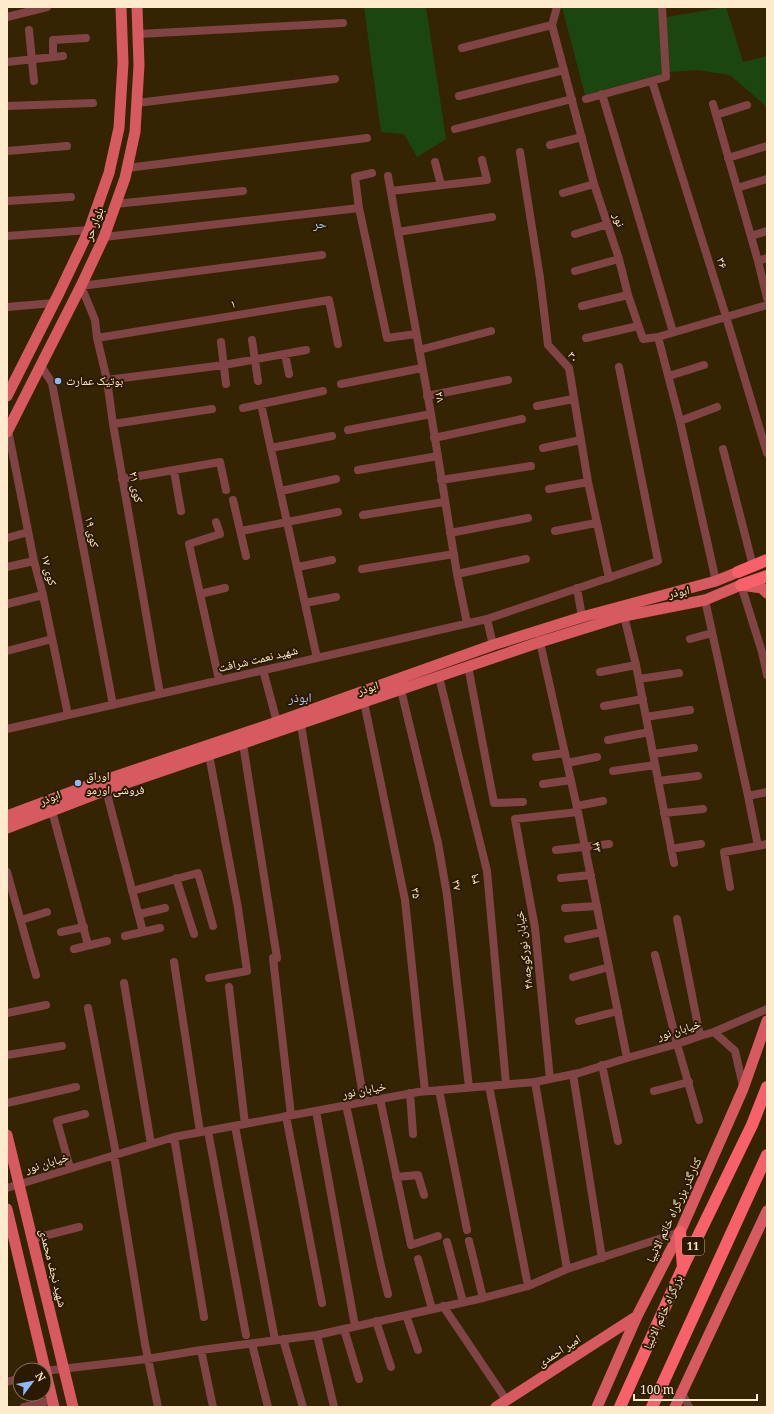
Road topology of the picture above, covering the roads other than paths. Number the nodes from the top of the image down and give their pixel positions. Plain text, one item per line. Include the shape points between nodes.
1 (47, 7) edge
2 (121, 7) edge
3 (136, 7) edge
4 (557, 7) edge
5 (662, 7) edge
6 (7, 17) edge
7 (343, 23) dead end
8 (552, 25) junction
9 (29, 30) dead end
10 (138, 34) junction
11 (86, 38) dead end
12 (462, 48) dead end
13 (64, 56) dead end
14 (53, 57) junction
15 (32, 59) junction
16 (7, 62) edge
17 (564, 70) junction
18 (335, 79) dead end
19 (34, 81) dead end
20 (652, 81) junction
21 (602, 94) junction
22 (459, 96) dead end
23 (572, 99) junction
24 (586, 99) dead end
25 (92, 103) dead end
26 (137, 103) junction
27 (713, 104) dead end
28 (747, 105) dead end
29 (7, 106) edge
30 (716, 115) junction
31 (455, 129) dead end
32 (582, 137) junction
33 (367, 138) dead end
34 (550, 145) dead end
35 (67, 146) dead end
36 (767, 146) edge
37 (7, 151) edge
38 (520, 152) dead end
39 (728, 158) junction
40 (482, 160) dead end
41 (436, 162) dead end
42 (127, 168) junction
43 (372, 173) dead end
44 (388, 176) dead end
45 (767, 179) edge
46 (594, 184) junction
47 (441, 185) junction
48 (737, 188) junction
49 (243, 191) dead end
50 (391, 191) junction
51 (563, 192) dead end
52 (71, 197) dead end
53 (7, 201) edge
54 (116, 204) junction
55 (359, 208) junction
56 (492, 217) dead end
57 (608, 224) junction
58 (88, 230) junction
59 (767, 231) edge
60 (398, 232) junction
61 (574, 234) dead end
62 (7, 236) edge
63 (751, 236) junction
64 (104, 237) junction
65 (322, 255) dead end
66 (767, 258) edge
67 (619, 259) junction
68 (758, 260) junction
69 (575, 271) dead end
70 (81, 286) junction
71 (628, 295) junction
72 (767, 298) edge
73 (54, 304) junction
74 (767, 305) edge
75 (582, 306) dead end
76 (7, 308) edge
77 (726, 317) junction
78 (638, 326) junction
79 (491, 331) dead end
80 (673, 332) junction
81 (416, 334) junction
82 (658, 337) junction
83 (98, 338) junction
84 (586, 338) dead end
85 (252, 340) dead end
86 (221, 342) dead end
87 (338, 344) dead end
88 (306, 350) dead end
89 (419, 350) junction
90 (285, 354) junction
91 (255, 359) junction
92 (224, 365) junction
93 (704, 365) dead end
94 (41, 366) junction
95 (619, 367) dead end
96 (422, 368) junction
97 (289, 374) dead end
98 (669, 376) junction
99 (107, 380) junction
100 (508, 380) dead end
101 (258, 381) dead end
102 (226, 384) dead end
103 (341, 384) dead end
104 (323, 392) dead end
105 (7, 396) edge
106 (427, 396) junction
107 (573, 399) junction
108 (261, 404) junction
109 (537, 406) dead end
110 (717, 407) dead end
111 (212, 408) dead end
112 (243, 408) dead end
113 (431, 414) junction
114 (522, 419) dead end
115 (680, 421) junction
116 (113, 424) junction
117 (348, 430) dead end
118 (8, 431) edge
119 (332, 436) dead end
120 (434, 438) junction
121 (581, 440) junction
122 (271, 448) junction
123 (543, 448) dead end
124 (724, 449) dead end
125 (767, 453) edge
126 (438, 456) junction
127 (531, 466) dead end
128 (174, 470) junction
129 (358, 470) dead end
130 (122, 479) junction
131 (336, 479) dead end
132 (441, 480) junction
133 (588, 482) junction
134 (549, 489) dead end
135 (226, 490) dead end
136 (281, 491) junction
137 (233, 500) dead end
138 (444, 502) junction
139 (181, 511) dead end
140 (338, 512) dead end
141 (363, 515) dead end
142 (528, 518) dead end
143 (216, 522) dead end
144 (288, 522) junction
145 (596, 523) junction
146 (241, 531) junction
147 (554, 531) dead end
148 (28, 532) junction
149 (450, 533) junction
150 (7, 538) edge
151 (454, 554) junction
152 (767, 554) edge
153 (246, 556) dead end
154 (526, 559) dead end
155 (332, 560) dead end
156 (767, 560) edge
157 (34, 561) junction
158 (753, 566) junction
159 (7, 567) edge
160 (298, 567) junction
161 (362, 570) dead end
162 (738, 572) joint
163 (457, 574) junction
164 (767, 576) edge
165 (608, 578) junction
166 (716, 581) junction
167 (741, 585) junction
168 (225, 588) dead end
169 (577, 588) junction
170 (767, 593) edge
171 (200, 594) junction
172 (43, 595) junction
173 (336, 597) dead end
174 (705, 600) junction
175 (305, 603) junction
176 (7, 604) edge
177 (624, 616) junction
178 (582, 617) junction
179 (487, 618) junction
180 (467, 623) junction
181 (712, 634) junction
182 (52, 639) junction
183 (690, 639) dead end
184 (540, 642) junction
185 (493, 645) junction
186 (7, 651) edge
187 (764, 651) edge
188 (317, 658) junction
189 (636, 665) junction
190 (468, 666) junction
191 (263, 670) junction
192 (600, 672) dead end
193 (679, 673) dead end
194 (767, 675) edge
195 (439, 677) junction
196 (639, 679) junction
197 (219, 680) junction
198 (401, 690) junction
199 (160, 694) junction
200 (643, 700) junction
201 (364, 702) junction
202 (112, 705) junction
203 (604, 706) dead end
204 (690, 710) dead end
205 (68, 715) junction
206 (646, 717) junction
207 (277, 722) junction
208 (301, 725) junction
209 (7, 729) edge
210 (649, 732) junction
211 (608, 740) dead end
212 (243, 744) junction
213 (694, 748) dead end
214 (565, 753) junction
215 (653, 754) junction
216 (209, 755) junction
217 (536, 757) dead end
218 (597, 757) dead end
219 (567, 763) junction
220 (655, 765) junction
221 (613, 771) dead end
222 (698, 776) dead end
223 (571, 780) junction
224 (658, 781) junction
225 (543, 784) dead end
226 (91, 790) junction
227 (106, 790) junction
228 (767, 792) edge
229 (748, 796) junction
230 (603, 801) dead end
231 (522, 802) dead end
232 (577, 809) junction
233 (703, 809) dead end
234 (52, 811) junction
235 (664, 813) junction
236 (7, 816) edge
237 (7, 828) edge
238 (609, 844) dead end
239 (701, 844) dead end
240 (767, 844) edge
241 (758, 846) junction
242 (585, 847) junction
243 (556, 850) dead end
244 (671, 850) junction
245 (674, 863) dead end
246 (590, 875) junction
247 (8, 876) edge
248 (176, 878) junction
249 (561, 878) dead end
250 (730, 887) dead end
251 (132, 890) junction
252 (597, 906) junction
253 (166, 908) dead end
254 (565, 908) dead end
255 (47, 912) dead end
256 (140, 914) junction
257 (677, 919) dead end
258 (21, 920) junction
259 (212, 926) dead end
260 (84, 927) junction
261 (160, 928) dead end
262 (61, 932) dead end
263 (144, 932) junction
264 (602, 932) junction
265 (194, 934) dead end
266 (125, 936) dead end
267 (568, 939) dead end
268 (107, 941) dead end
269 (88, 945) junction
270 (74, 949) dead end
271 (655, 955) dead end
272 (174, 962) dead end
273 (609, 967) junction
274 (36, 975) dead end
275 (572, 977) dead end
276 (209, 978) dead end
277 (124, 983) dead end
278 (229, 987) dead end
279 (46, 1005) dead end
280 (88, 1008) dead end
281 (767, 1009) edge
282 (618, 1011) junction
283 (7, 1013) edge
284 (578, 1021) dead end
285 (767, 1021) edge
286 (714, 1032) junction
287 (700, 1036) junction
288 (677, 1044) junction
289 (62, 1046) dead end
290 (7, 1055) edge
291 (627, 1058) junction
292 (602, 1065) junction
293 (573, 1074) junction
294 (550, 1079) junction
295 (535, 1082) junction
296 (689, 1082) junction
297 (506, 1084) junction
298 (489, 1086) junction
299 (743, 1086) junction
300 (767, 1086) edge
301 (76, 1087) dead end
302 (469, 1088) junction
303 (439, 1090) junction
304 (425, 1091) junction
305 (654, 1091) dead end
306 (410, 1093) junction
307 (380, 1099) junction
308 (364, 1102) junction
309 (7, 1103) edge
310 (346, 1105) junction
311 (316, 1111) junction
312 (85, 1114) dead end
313 (288, 1116) junction
314 (699, 1120) dead end
315 (245, 1124) junction
316 (235, 1126) junction
317 (204, 1132) junction
318 (413, 1134) dead end
319 (7, 1135) edge
320 (174, 1137) junction
321 (618, 1142) dead end
322 (151, 1144) junction
323 (115, 1155) junction
324 (767, 1155) edge
325 (70, 1168) junction
326 (396, 1177) junction
327 (19, 1184) junction
328 (7, 1188) edge
329 (424, 1195) dead end
330 (7, 1209) edge
331 (767, 1212) edge
332 (79, 1227) dead end
333 (467, 1230) dead end
334 (680, 1232) junction
335 (438, 1236) dead end
336 (32, 1239) junction
337 (469, 1241) dead end
338 (447, 1242) dead end
339 (602, 1258) junction
340 (418, 1259) dead end
341 (683, 1267) junction
342 (567, 1269) junction
343 (528, 1286) junction
344 (388, 1294) dead end
345 (483, 1298) junction
346 (463, 1302) junction
347 (322, 1303) dead end
348 (443, 1306) junction
349 (432, 1309) junction
350 (406, 1315) junction
351 (638, 1316) junction
352 (204, 1317) dead end
353 (376, 1321) junction
354 (356, 1326) junction
355 (344, 1328) junction
356 (246, 1335) dead end
357 (317, 1335) junction
358 (279, 1340) junction
359 (252, 1344) junction
360 (201, 1350) junction
361 (418, 1350) dead end
362 (147, 1359) junction
363 (43, 1362) edge
364 (391, 1366) dead end
365 (64, 1369) junction
366 (52, 1370) edge
367 (360, 1379) dead end
368 (682, 1393) junction
369 (507, 1400) junction
370 (53, 1403) edge
371 (24, 1407) edge
372 (73, 1407) edge
373 (158, 1407) edge
374 (213, 1407) edge
375 (268, 1407) edge
376 (303, 1407) edge
377 (334, 1407) edge
378 (496, 1407) edge
379 (597, 1407) edge
380 (620, 1407) edge
381 (652, 1407) edge
382 (675, 1407) edge
383 (689, 1407) edge

1 - 6 street
2 - 58 main road, بلوار حر via 123,62 119,128 109,173
3 - 10 main road, بلوار حر
4 - 8 street
5 - 20 street via 666,77
7 - 10 street
8 - 12 street
8 - 17 street, نور
9 - 15 street
10 - 26 main road, بلوار حر
11 - 14 street via 53,40
13 - 14 street
14 - 15 street
15 - 16 street
15 - 19 street
17 - 22 street
17 - 23 street, نور
18 - 26 street
20 - 21 street
20 - 77 street, ۳۶
21 - 24 street
21 - 80 street
23 - 31 street
23 - 32 street, نور
25 - 29 street
26 - 42 main road, بلوار حر via 135,132
27 - 30 street
28 - 30 street
30 - 39 street
32 - 34 street
32 - 46 street, نور
33 - 42 street
35 - 37 street
36 - 39 street
38 - 107 street, ۳۰ via 548,345 569,368
39 - 48 street
40 - 47 street via 487,180
41 - 47 street
42 - 54 main road, بلوار حر
43 - 55 street via 355,177
44 - 50 street, ۲۸
45 - 48 street
46 - 51 street
46 - 57 street, نور
47 - 50 street
48 - 63 street
49 - 54 street
50 - 60 street, ۲۸
52 - 53 street
54 - 64 main road, بلوار حر
55 - 64 street
55 - 81 street via 387,338
56 - 60 street
57 - 61 street
57 - 67 street, نور
58 - 62 street
58 - 73 main road, بلوار حر
59 - 63 street
60 - 81 street, ۲۸
63 - 68 street
64 - 70 main road, بلوار حر
65 - 70 street
66 - 68 street
67 - 69 street
67 - 71 street, نور
68 - 72 street
70 - 83 street, کوی ۲۱ via 95,320
70 - 94 main road, بلوار حر
71 - 75 street
71 - 78 street, نور
73 - 76 street
73 - 105 main road, بلوار حر
74 - 77 street, نور
77 - 80 street, نور
77 - 125 street, ۳۶
78 - 82 street, نور via 643,339
78 - 84 street
79 - 89 street
80 - 82 street, نور
81 - 89 street, ۲۸
82 - 98 street
83 - 87 street, ۱ via 329,300
83 - 99 street, کوی ۲۱
85 - 91 street
86 - 92 street
88 - 90 street
89 - 96 street, ۲۸
90 - 91 street
90 - 97 street
91 - 92 street
91 - 101 street
92 - 99 street
92 - 102 street
93 - 98 street
94 - 118 main road, بلوار حر
94 - 202 street, کوی ۱۹ via 52,383
95 - 165 street, شهید نعمت شرافت via 658,561
96 - 103 street
96 - 106 street, ۲۸
98 - 115 street
99 - 116 street, کوی ۲۱
100 - 106 street
104 - 108 street
106 - 113 street, ۲۸
107 - 109 street
107 - 121 street, ۳۰
108 - 112 street
108 - 122 street
110 - 115 street
111 - 116 street
113 - 117 street
113 - 120 street, ۲۸
114 - 120 street
115 - 166 street
116 - 130 street, کوی ۲۱
118 - 148 street, کوی ۱۷
119 - 122 street
120 - 126 street, ۲۸
121 - 123 street
121 - 133 street, ۳۰
122 - 136 street
124 - 158 street
126 - 129 street
126 - 132 street, ۲۸
127 - 132 street
128 - 130 street
128 - 135 street via 220,462
128 - 139 street
130 - 199 street, کوی ۲۱
131 - 136 street
132 - 138 street, ۲۸
133 - 134 street
133 - 145 street, ۳۰
136 - 144 street
137 - 146 street
138 - 141 street
138 - 149 street, ۲۸
140 - 144 street
142 - 149 street
143 - 171 street via 220,534 189,544
144 - 146 street
144 - 160 street
145 - 147 street
145 - 165 street, ۳۰
146 - 153 street
148 - 150 street
148 - 157 street, کوی ۱۷
149 - 151 street, ۲۸
151 - 161 street
151 - 163 street, ۲۸
152 - 158 highway
154 - 163 street
155 - 160 street
156 - 158 highway
157 - 159 street
157 - 172 street, کوی ۱۷
158 - 162 highway
160 - 175 street
162 - 166 main road, ابوذر
163 - 180 street, ۲۸
164 - 167 highway
165 - 169 street, شهید نعمت شرافت
166 - 178 main road, ابوذر
167 - 170 main road via 762,588
167 - 174 main road, ابوذر
167 - 187 street
168 - 171 street
169 - 178 street
169 - 179 street, شهید نعمت شرافت
171 - 197 street
172 - 176 street
172 - 182 street, کوی ۱۷
173 - 175 street
174 - 177 main road, ابوذر
174 - 181 street
175 - 188 street
177 - 184 main road, ابوذر
177 - 189 street
178 - 185 main road, ابوذر
179 - 180 street, شهید نعمت شرافت
179 - 185 street
180 - 188 street, شهید نعمت شرافت
181 - 183 street
181 - 229 street
182 - 186 street
182 - 205 street, کوی ۱۷
184 - 190 main road, ابوذر
184 - 214 street, ۴۳
185 - 207 main road, ابوذر
187 - 194 street
188 - 191 street, شهید نعمت شرافت
189 - 192 street
189 - 196 street
190 - 195 main road, ابوذر
190 - 231 street via 494,803
191 - 197 street, شهید نعمت شرافت
191 - 207 street
193 - 196 street
195 - 198 main road, ابوذر
195 - 297 street, ۳۹ via 487,872
196 - 200 street
197 - 199 street, شهید نعمت شرافت
198 - 201 main road, ابوذر
198 - 302 street, ۳۷ via 438,843 447,895
199 - 202 street, شهید نعمت شرافت
200 - 203 street
200 - 206 street
201 - 208 main road, ابوذر
201 - 304 street, ۳۵ via 405,900
202 - 205 street, شهید نعمت شرافت
204 - 206 street
205 - 209 street, شهید نعمت شرافت
206 - 210 street
207 - 226 main road, ابوذر
208 - 212 main road, ابوذر
208 - 308 street
210 - 211 street
210 - 215 street
212 - 216 main road, ابوذر
212 - 313 street via 277,958 272,958
213 - 215 street
214 - 217 street
214 - 219 street, ۴۳
215 - 220 street
216 - 227 main road, ابوذر
216 - 276 street via 247,970
218 - 219 street
219 - 223 street, ۴۳
220 - 221 street
220 - 224 street
222 - 224 street
223 - 225 street
223 - 232 street, ۴۳
224 - 235 street
226 - 227 main road, ابوذر
226 - 234 main road, ابوذر
226 - 236 main road, ابوذر
227 - 251 street
228 - 229 street
229 - 241 street
230 - 232 street
232 - 242 street, ۴۳
232 - 294 street, خیابان نورکوچه۴۸ via 515,819 535,928
233 - 235 street
234 - 237 main road, ابوذر
234 - 260 street
235 - 244 street
238 - 242 street
239 - 244 street
240 - 241 street
241 - 250 street via 724,852
242 - 243 street
242 - 246 street, ۴۳
244 - 245 street
246 - 249 street
246 - 252 street, ۴۳
247 - 258 street
248 - 251 street
248 - 259 street via 198,873
248 - 265 street
251 - 256 street
252 - 254 street
252 - 264 street, ۴۳
253 - 256 street
255 - 258 street
256 - 263 street
257 - 287 street
258 - 274 street
260 - 262 street
260 - 269 street
261 - 263 street
263 - 266 street
264 - 267 street
264 - 273 street, ۴۳
268 - 269 street
269 - 270 street
271 - 288 street
272 - 317 street
273 - 275 street
273 - 282 street, ۴۳
277 - 322 street
278 - 315 street
279 - 283 street
280 - 323 street
281 - 286 street, خیابان نور
282 - 284 street
282 - 291 street, ۴۳
285 - 299 main road, کنارگذر بزرگراه خاتم الانبیا
286 - 287 street, خیابان نور
286 - 299 street via 734,1051
287 - 288 street, خیابان نور
288 - 291 street, خیابان نور
288 - 296 street
289 - 290 street
291 - 292 street, خیابان نور
292 - 293 street, خیابان نور
292 - 321 street
293 - 294 street, خیابان نور
293 - 339 street
294 - 295 street, خیابان نور
295 - 297 street, خیابان نور
295 - 342 street
296 - 305 street
296 - 314 street
297 - 298 street, خیابان نور
298 - 302 street, خیابان نور
298 - 343 street
299 - 334 main road, کنارگذر بزرگراه خاتم الانبیا
300 - 341 highway, بزرگراه خاتم الانبیا / 11 via 752,1124
301 - 309 street
302 - 303 street, خیابان نور
303 - 304 street, خیابان نور
303 - 333 street
304 - 306 street, خیابان نور
306 - 307 street, خیابان نور
306 - 318 street
307 - 308 street, خیابان نور
307 - 326 street
308 - 310 street, خیابان نور
310 - 311 street, خیابان نور
310 - 344 street
311 - 313 street, خیابان نور
311 - 354 street
312 - 325 street via 57,1121
313 - 315 street, خیابان نور
313 - 347 street
315 - 316 street, خیابان نور
316 - 317 street, خیابان نور
316 - 358 street
317 - 320 street, خیابان نور
317 - 356 street
319 - 327 main road, شهید نجف محمدی
320 - 322 street, خیابان نور
320 - 352 street
322 - 323 street, خیابان نور
323 - 325 street, خیابان نور
323 - 362 street
324 - 381 highway, 11
325 - 327 street, خیابان نور
326 - 329 street via 418,1175
326 - 335 street via 410,1245
327 - 328 street, خیابان نور
327 - 336 main road, شهید نجف محمدی
330 - 363 main road
331 - 368 main road
332 - 336 street
334 - 339 street
334 - 341 highway
334 - 351 main road, کنارگذر بزرگراه خاتم الانبیا
336 - 365 main road, شهید نجف محمدی
337 - 345 street
338 - 346 street
339 - 342 street
340 - 349 street
341 - 380 highway, بزرگراه خاتم الانبیا / 11
342 - 343 street
343 - 345 street
345 - 346 street
346 - 348 street
348 - 349 street
348 - 369 street
349 - 350 street
350 - 353 street
350 - 361 street
351 - 369 main road, امیر احمدی
351 - 379 main road, کنارگذر بزرگراه خاتم الانبیا
353 - 354 street
353 - 364 street
354 - 355 street
355 - 357 street
355 - 367 street
357 - 358 street
357 - 377 street
358 - 359 street
358 - 376 street
359 - 360 street
359 - 375 street
360 - 362 street
360 - 374 street
362 - 365 street
362 - 373 street
365 - 366 street
365 - 372 main road, شهید نجف محمدی
368 - 382 main road
368 - 383 street
369 - 378 main road, امیر احمدی
370 - 371 street

